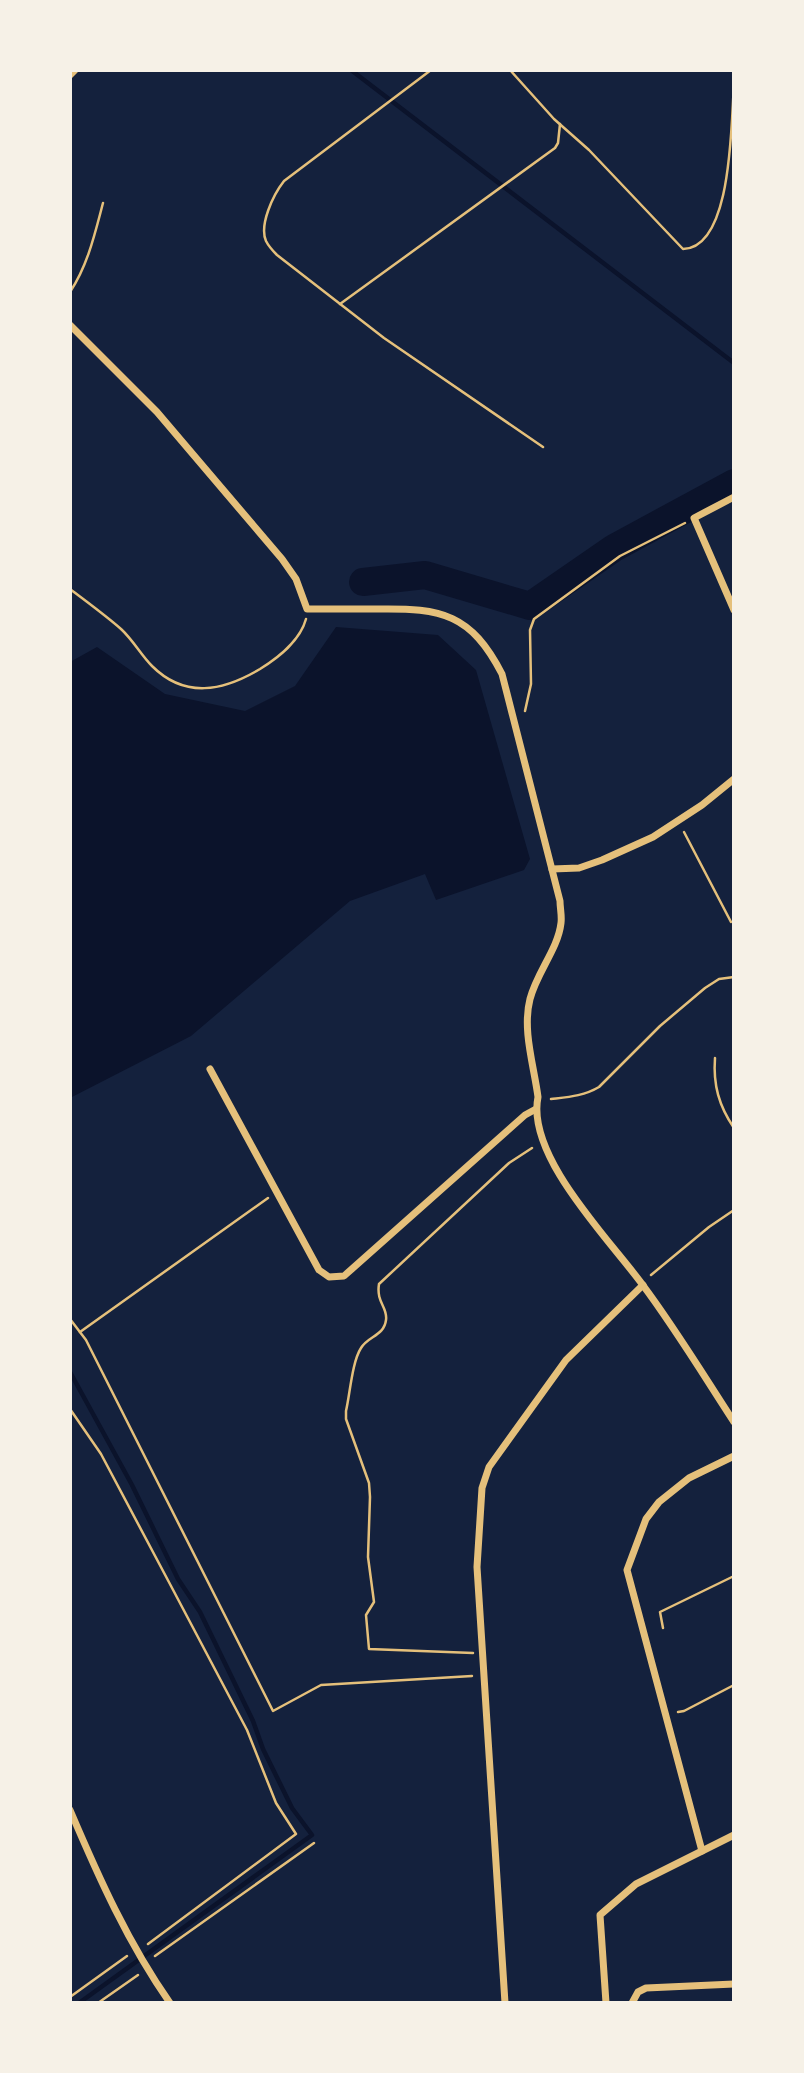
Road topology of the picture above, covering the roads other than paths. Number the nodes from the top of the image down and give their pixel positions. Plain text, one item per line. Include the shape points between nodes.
1 (75, 70) edge
2 (70, 75) edge
3 (70, 325) edge
4 (734, 497) edge
5 (734, 610) edge
6 (734, 779) edge
7 (552, 869) junction
8 (210, 1069) dead end
9 (537, 1105) junction
10 (643, 1285) junction
11 (734, 1422) edge
12 (734, 1455) edge
13 (70, 1810) edge
14 (734, 1835) edge
15 (702, 1851) junction
16 (734, 1983) edge
17 (170, 2003) edge
18 (505, 2003) edge
19 (606, 2003) edge
20 (632, 2003) edge

1 - 2 street
3 - 7 street via 157,412 282,559 296,579 307,609 440,612 489,648 502,674
4 - 5 street via 694,518
6 - 7 street via 653,837 579,868
7 - 9 street via 561,922 538,974 527,1023
8 - 9 street via 319,1270 329,1277 344,1276
9 - 10 street via 544,1140 559,1175
10 - 11 street
10 - 18 street via 566,1360 489,1467 482,1488 477,1567
12 - 15 street via 689,1478 659,1502 646,1520 627,1570
13 - 17 street via 135,1950
14 - 15 street
15 - 19 street via 636,1884 600,1915
16 - 20 street via 646,1988

